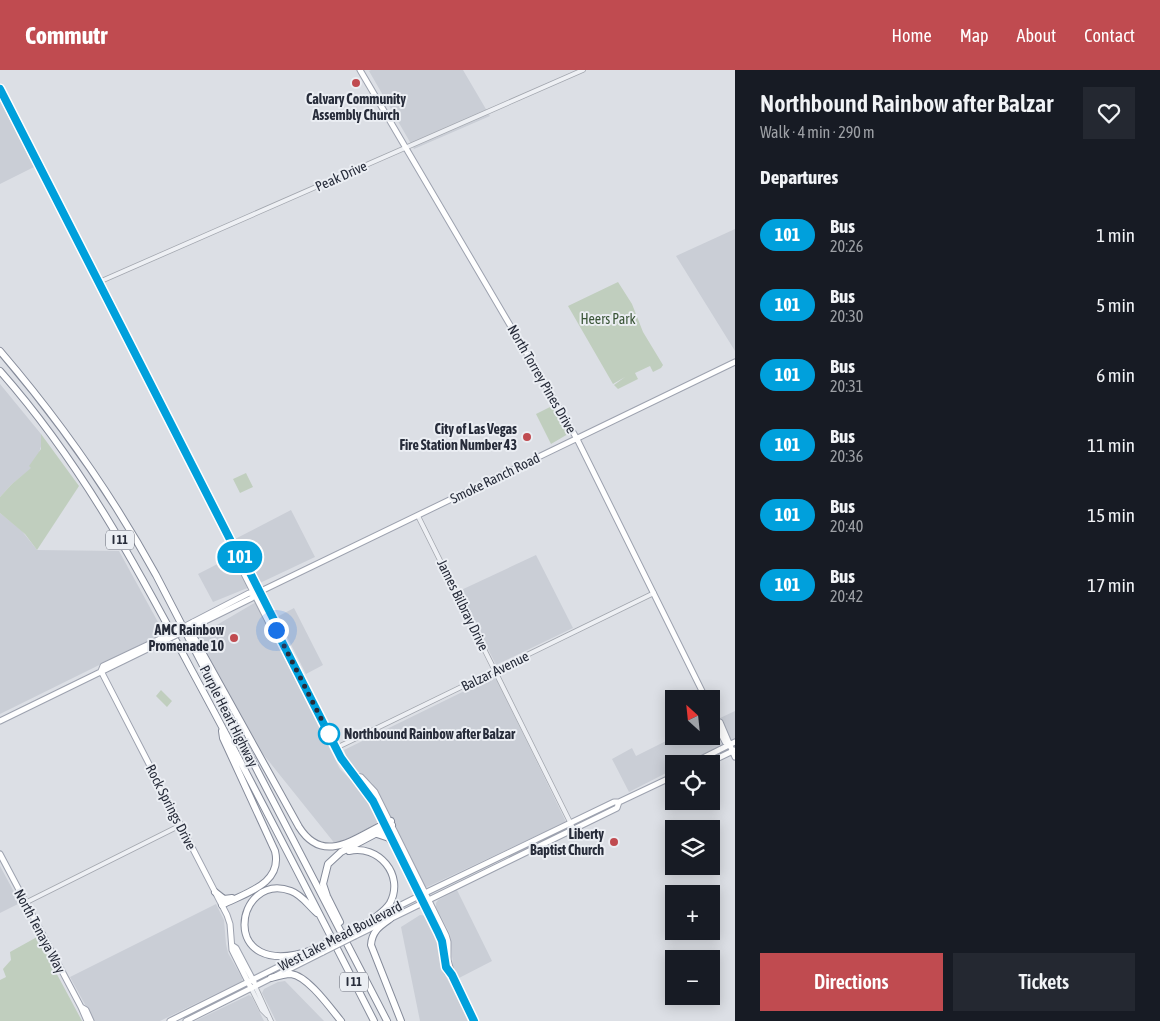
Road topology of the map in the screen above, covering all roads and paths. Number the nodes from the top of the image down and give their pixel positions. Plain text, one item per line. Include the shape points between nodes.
1 (360, 70) edge
2 (582, 70) edge
3 (0, 89) edge
4 (406, 147) junction
5 (99, 282) junction
6 (0, 351) edge
7 (735, 362) edge
8 (0, 371) edge
9 (577, 439) junction
10 (418, 516) junction
11 (257, 593) junction
12 (654, 593) junction
13 (179, 619) junction
14 (495, 670) junction
15 (101, 671) junction
16 (702, 690) edge
17 (0, 721) edge
18 (220, 722) junction
19 (720, 722) edge
20 (735, 742) edge
21 (729, 745) junction
22 (336, 748) junction
23 (734, 750) edge
24 (710, 755) edge
25 (720, 757) edge
26 (735, 757) edge
27 (665, 780) edge
28 (389, 824) junction
29 (181, 825) junction
30 (572, 826) junction
31 (376, 834) junction
32 (529, 843) junction
33 (528, 851) junction
34 (399, 852) junction
35 (0, 854) edge
36 (517, 856) junction
37 (493, 863) junction
38 (463, 883) junction
39 (324, 889) junction
40 (215, 892) junction
41 (422, 894) junction
42 (233, 899) junction
43 (426, 901) junction
44 (26, 903) junction
45 (222, 904) junction
46 (321, 917) junction
47 (373, 919) junction
48 (390, 919) junction
49 (312, 950) junction
50 (355, 960) junction
51 (271, 978) junction
52 (252, 984) junction
53 (222, 995) junction
54 (81, 1006) junction
55 (203, 1012) junction
56 (184, 1019) edge
57 (87, 1021) edge
58 (92, 1021) edge
59 (170, 1021) edge
60 (176, 1021) edge
61 (271, 1021) edge
62 (341, 1021) edge
63 (374, 1021) edge
64 (386, 1021) edge
65 (402, 1021) edge
66 (474, 1021) edge

1 - 4 main road, North Torrey Pines Drive
2 - 4 street, Peak Drive
3 - 5 main road
4 - 5 street, Peak Drive
4 - 9 main road, North Torrey Pines Drive
5 - 11 main road via 239,557 242,557
6 - 13 highway, Purple Heart Highway / I 11 via 95,473 136,539
7 - 9 main road, Smoke Ranch Road
8 - 18 highway, Purple Heart Highway / I 11 via 68,458 123,544
9 - 10 main road, Smoke Ranch Road
9 - 12 main road, North Torrey Pines Drive
10 - 11 main road, Smoke Ranch Road
10 - 14 street, James Bilbray Drive
11 - 15 main road, Smoke Ranch Road, bridge via 249,593 163,640 103,666
11 - 22 main road via 272,629 276,630
12 - 14 street, Balzar Avenue
12 - 16 main road, North Torrey Pines Drive
13 - 28 highway via 193,636 309,840 321,847 333,848
13 - 50 highway, Purple Heart Highway / I 11
14 - 22 street, Balzar Avenue
14 - 30 street, James Bilbray Drive
15 - 17 main road, Smoke Ranch Road
15 - 29 main road, Rock Springs Drive
18 - 42 highway via 223,738 276,858 270,879
18 - 46 highway, Purple Heart Highway / I 11
19 - 21 main road
20 - 21 main road
21 - 23 main road
21 - 24 main road
22 - 28 main road
23 - 25 main road
23 - 26 main road
27 - 30 main road, West Lake Mead Boulevard via 614,802
28 - 31 highway
28 - 34 main road
28 - 41 main road
29 - 40 main road, Rock Springs Drive
29 - 44 street
30 - 32 main road, West Lake Mead Boulevard
30 - 33 main road, West Lake Mead Boulevard
31 - 34 highway via 389,838
31 - 39 highway via 331,860 324,874
32 - 33 main road
32 - 37 main road, West Lake Mead Boulevard
33 - 36 main road, West Lake Mead Boulevard
34 - 41 main road
35 - 44 main road, North Tenaya Way
36 - 37 main road
36 - 38 main road, West Lake Mead Boulevard
37 - 38 main road
37 - 41 main road, West Lake Mead Boulevard
38 - 43 main road, West Lake Mead Boulevard
39 - 47 highway via 328,869 342,854 361,850 380,857 391,870 394,891 387,906
39 - 50 highway via 352,945
40 - 42 highway
40 - 45 main road, Rock Springs Drive
41 - 43 main road
41 - 47 main road, West Lake Mead Boulevard
42 - 45 highway
43 - 48 main road, West Lake Mead Boulevard
43 - 66 main road via 447,938 452,975
44 - 54 main road, North Tenaya Way
45 - 52 main road, Rock Springs Drive via 229,920 233,946
46 - 49 highway via 299,895 280,889 258,895 246,914 248,937 261,952 280,957
46 - 63 highway, Purple Heart Highway / I 11
47 - 49 main road, West Lake Mead Boulevard, bridge
48 - 51 main road, West Lake Mead Boulevard, bridge
48 - 65 highway via 376,931 372,945
49 - 52 main road, West Lake Mead Boulevard
50 - 64 highway, Purple Heart Highway / I 11
51 - 52 main road, West Lake Mead Boulevard
51 - 62 highway via 285,974 299,977
52 - 53 main road, West Lake Mead Boulevard
52 - 55 main road, West Lake Mead Boulevard
52 - 61 street, Rock Springs Drive
53 - 55 main road via 203,1008
53 - 56 main road, West Lake Mead Boulevard
54 - 57 main road, North Tenaya Way
54 - 58 main road, North Tenaya Way
55 - 56 main road, West Lake Mead Boulevard
56 - 59 main road, West Lake Mead Boulevard
56 - 60 main road

